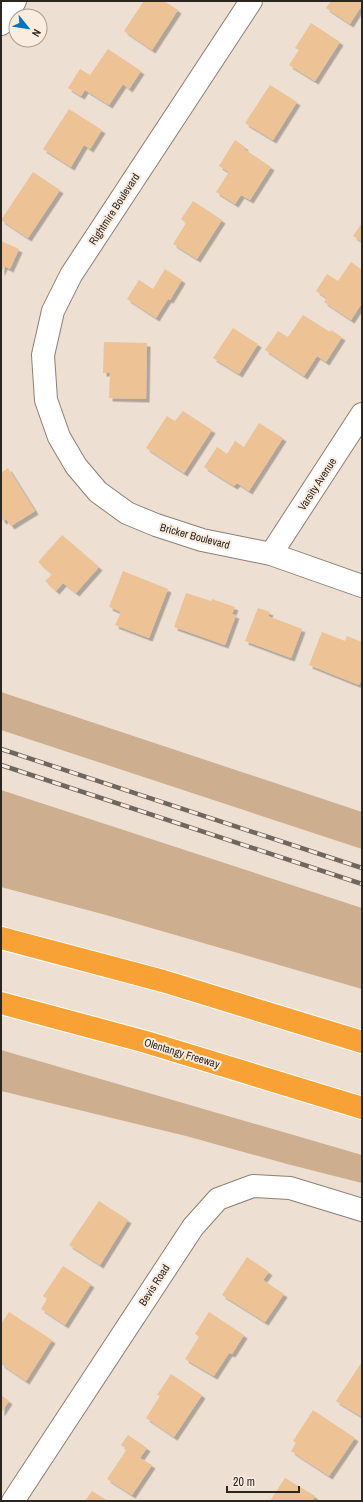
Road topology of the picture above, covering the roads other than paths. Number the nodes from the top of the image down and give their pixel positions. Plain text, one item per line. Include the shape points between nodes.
1 (15, 1) edge
2 (251, 1) edge
3 (1, 24) edge
4 (362, 414) edge
5 (59, 437) joint
6 (271, 554) junction
7 (362, 586) edge
8 (1, 938) edge
9 (1, 1003) edge
10 (362, 1042) edge
11 (362, 1108) edge
12 (362, 1210) edge
13 (14, 1501) edge

1 - 3 street
2 - 5 street, Rightmire Boulevard via 71,275 53,311 43,355 46,400
4 - 6 street, Varsity Avenue
5 - 6 street, Bricker Boulevard via 76,466 98,492 127,513 156,526 202,540
6 - 7 street, Bricker Boulevard
8 - 10 highway via 163,982
9 - 11 highway, Olentangy Freeway via 146,1042
12 - 13 street, Bevis Road via 290,1188 253,1186 218,1199 192,1227

